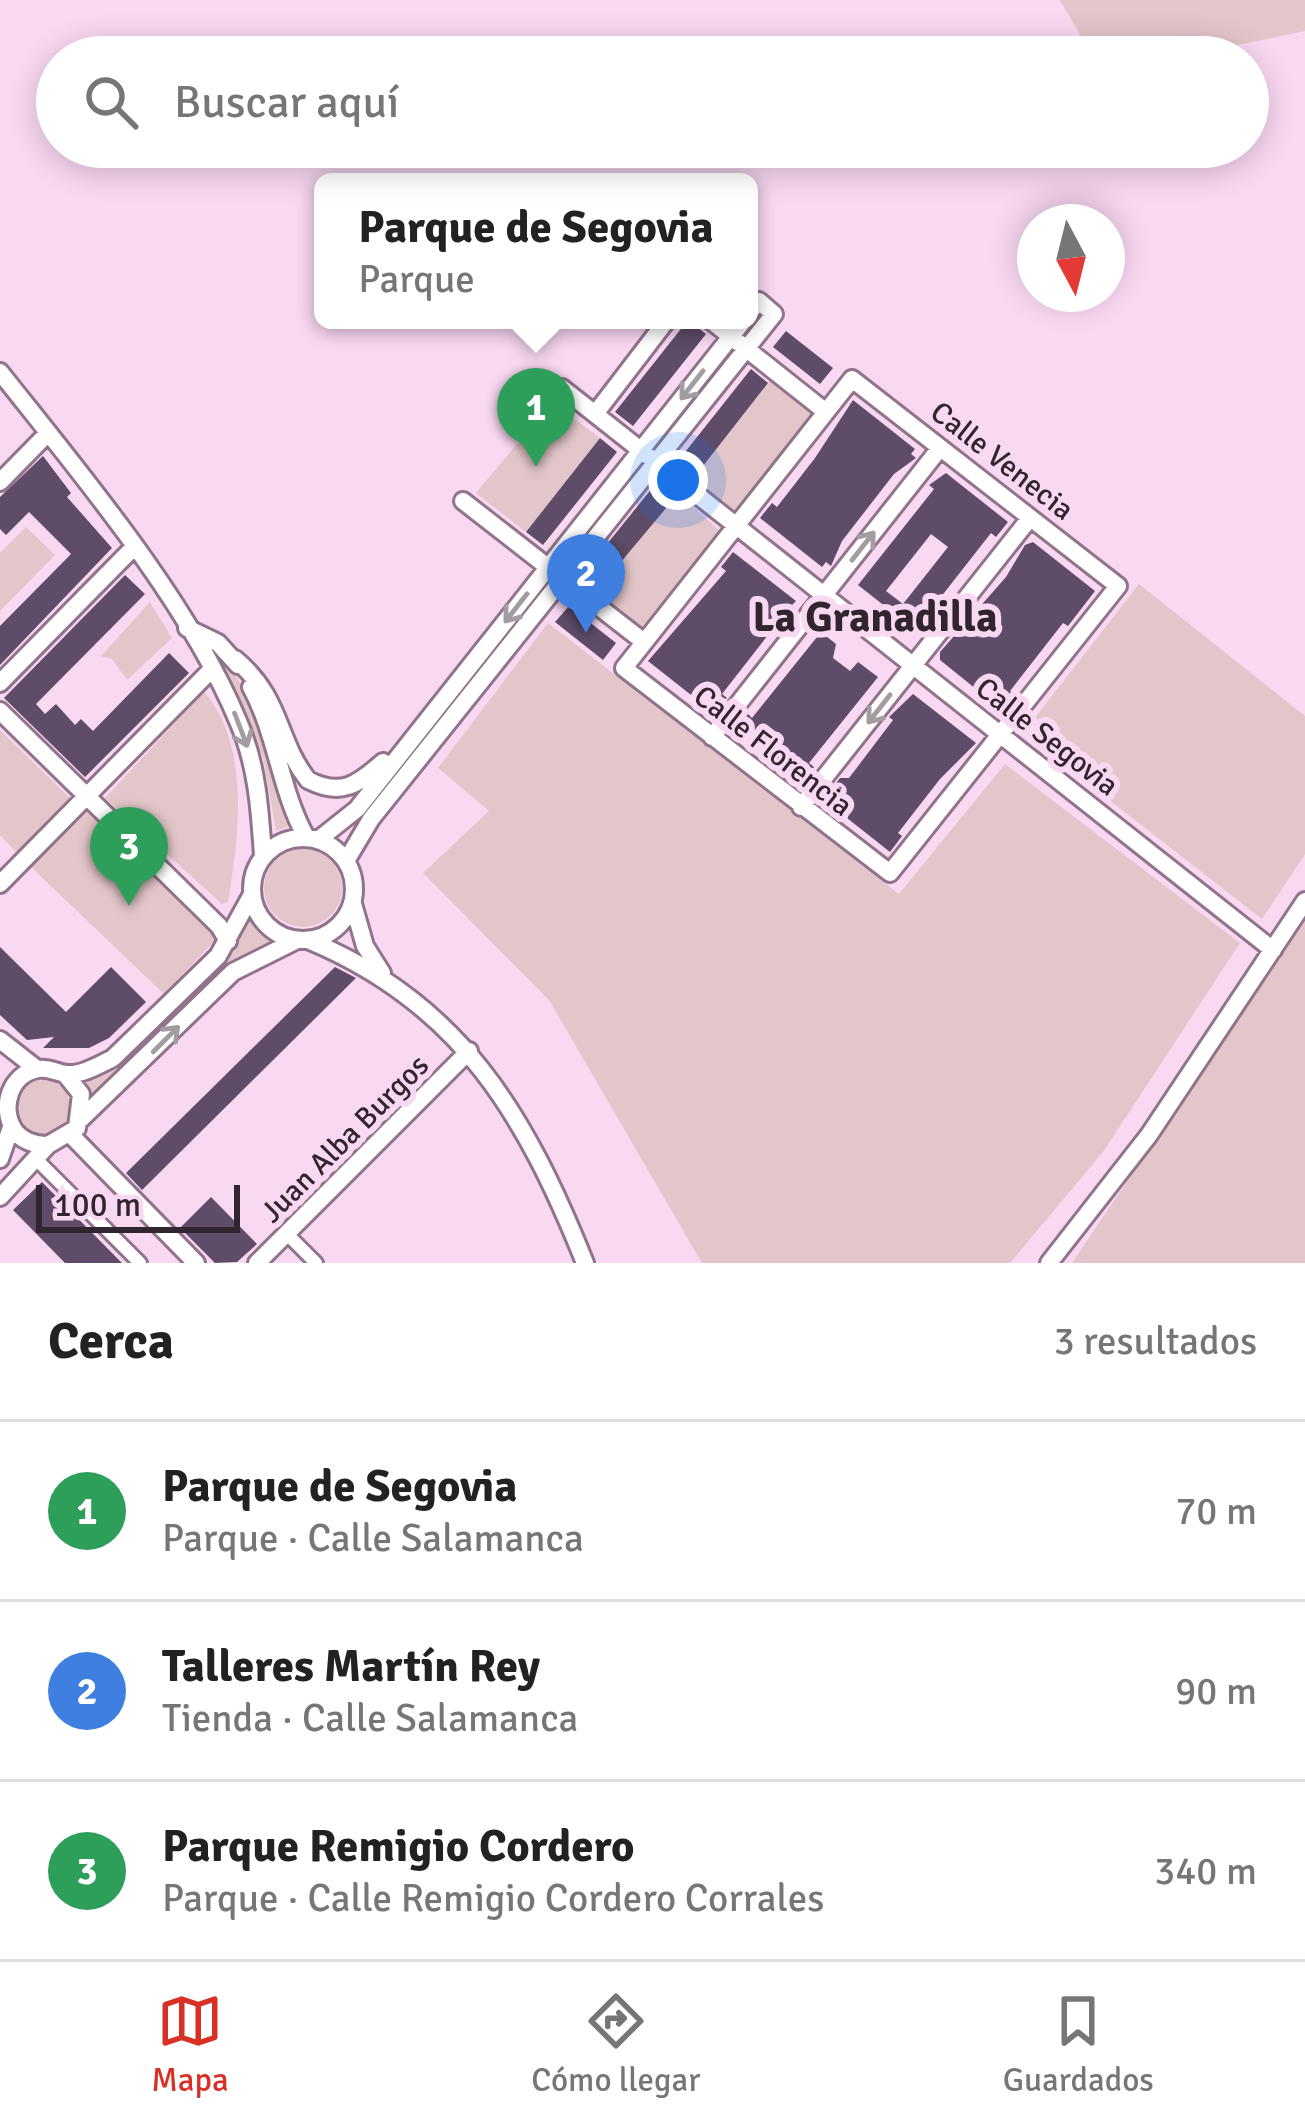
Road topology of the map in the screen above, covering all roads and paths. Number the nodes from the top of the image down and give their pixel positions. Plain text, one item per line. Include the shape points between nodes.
1 (758, 302) edge
2 (660, 329) edge
3 (722, 329) edge
4 (737, 329) edge
5 (731, 336) junction
6 (746, 348) junction
7 (0, 372) edge
8 (562, 388) dead end
9 (826, 412) junction
10 (595, 414) junction
11 (48, 433) junction
12 (940, 448) junction
13 (648, 456) junction
14 (0, 482) edge
15 (464, 501) dead end
16 (1030, 518) junction
17 (737, 526) junction
18 (133, 548) junction
19 (556, 572) junction
20 (824, 595) junction
21 (186, 627) junction
22 (644, 642) junction
23 (236, 659) junction
24 (913, 666) junction
25 (211, 670) junction
26 (0, 683) edge
27 (0, 711) edge
28 (416, 734) junction
29 (1003, 736) junction
30 (712, 737) junction
31 (86, 797) junction
32 (801, 807) junction
33 (312, 838) junction
34 (263, 856) junction
35 (346, 861) junction
36 (0, 884) edge
37 (251, 896) junction
38 (353, 901) junction
39 (1305, 901) edge
40 (302, 940) junction
41 (228, 941) junction
42 (1273, 950) junction
43 (382, 974) junction
44 (0, 1040) edge
45 (469, 1052) junction
46 (37, 1069) junction
47 (65, 1074) junction
48 (4, 1087) edge
49 (11, 1126) junction
50 (76, 1127) junction
51 (43, 1153) junction
52 (0, 1159) edge
53 (0, 1197) edge
54 (287, 1234) junction
55 (140, 1263) edge
56 (196, 1263) edge
57 (257, 1263) edge
58 (316, 1263) edge
59 (586, 1263) edge
60 (1049, 1263) edge

1 - 6 street via 774,314
2 - 10 street
3 - 5 street
4 - 5 street
5 - 6 street
5 -> 13 street
6 - 9 street
6 - 13 street
7 - 11 street
8 - 10 street, Calle Segovia
9 - 12 street, Calle Venecia via 852,379
9 - 17 street
10 - 13 street, Calle Segovia
11 - 14 street
11 - 18 street
12 - 16 street, Calle Venecia
20 -> 12 street
13 - 17 street, Calle Segovia
13 - 19 street
15 - 19 street
16 - 24 street
16 - 29 street, Calle Venecia via 1118,586
17 - 20 street, Calle Segovia
17 - 22 street
18 - 21 street
18 - 26 street
19 - 22 street
19 -> 28 street
19 - 35 street
20 - 24 street, Calle Segovia
20 - 30 street
21 - 23 street
21 - 25 street
22 - 30 street, Calle Florencia via 624,668
23 - 28 street via 276,706 298,768 326,789 358,784
23 - 33 street
24 - 29 street, Calle Segovia
24 -> 32 street
25 - 31 street
25 -> 34 street via 251,760
27 - 31 street
28 - 33 street via 357,809
29 - 32 street, Calle Florencia via 890,873
29 - 42 street, Calle Segovia
30 - 32 street, Calle Florencia
31 - 36 street
31 - 41 street
33 - 34 street via 275,845
33 - 35 street
34 - 37 street
35 - 38 street
37 - 40 street via 267,926
37 - 41 street
38 - 40 street via 334,930
38 - 43 street via 364,946
39 - 42 street
40 - 43 street
50 -> 40 street via 233,973
41 - 47 street via 112,1058
42 - 60 street via 1149,1135
43 - 45 street
44 - 46 street
45 - 54 street, Juan Alba Burgos
45 - 59 street via 530,1139
46 - 47 street
46 - 48 street
47 - 50 street via 81,1094
48 - 49 street
49 - 51 street
49 - 52 street
50 - 51 street
50 - 56 street
51 - 53 street
51 - 55 street
54 - 57 street, Juan Alba Burgos
54 - 58 street

